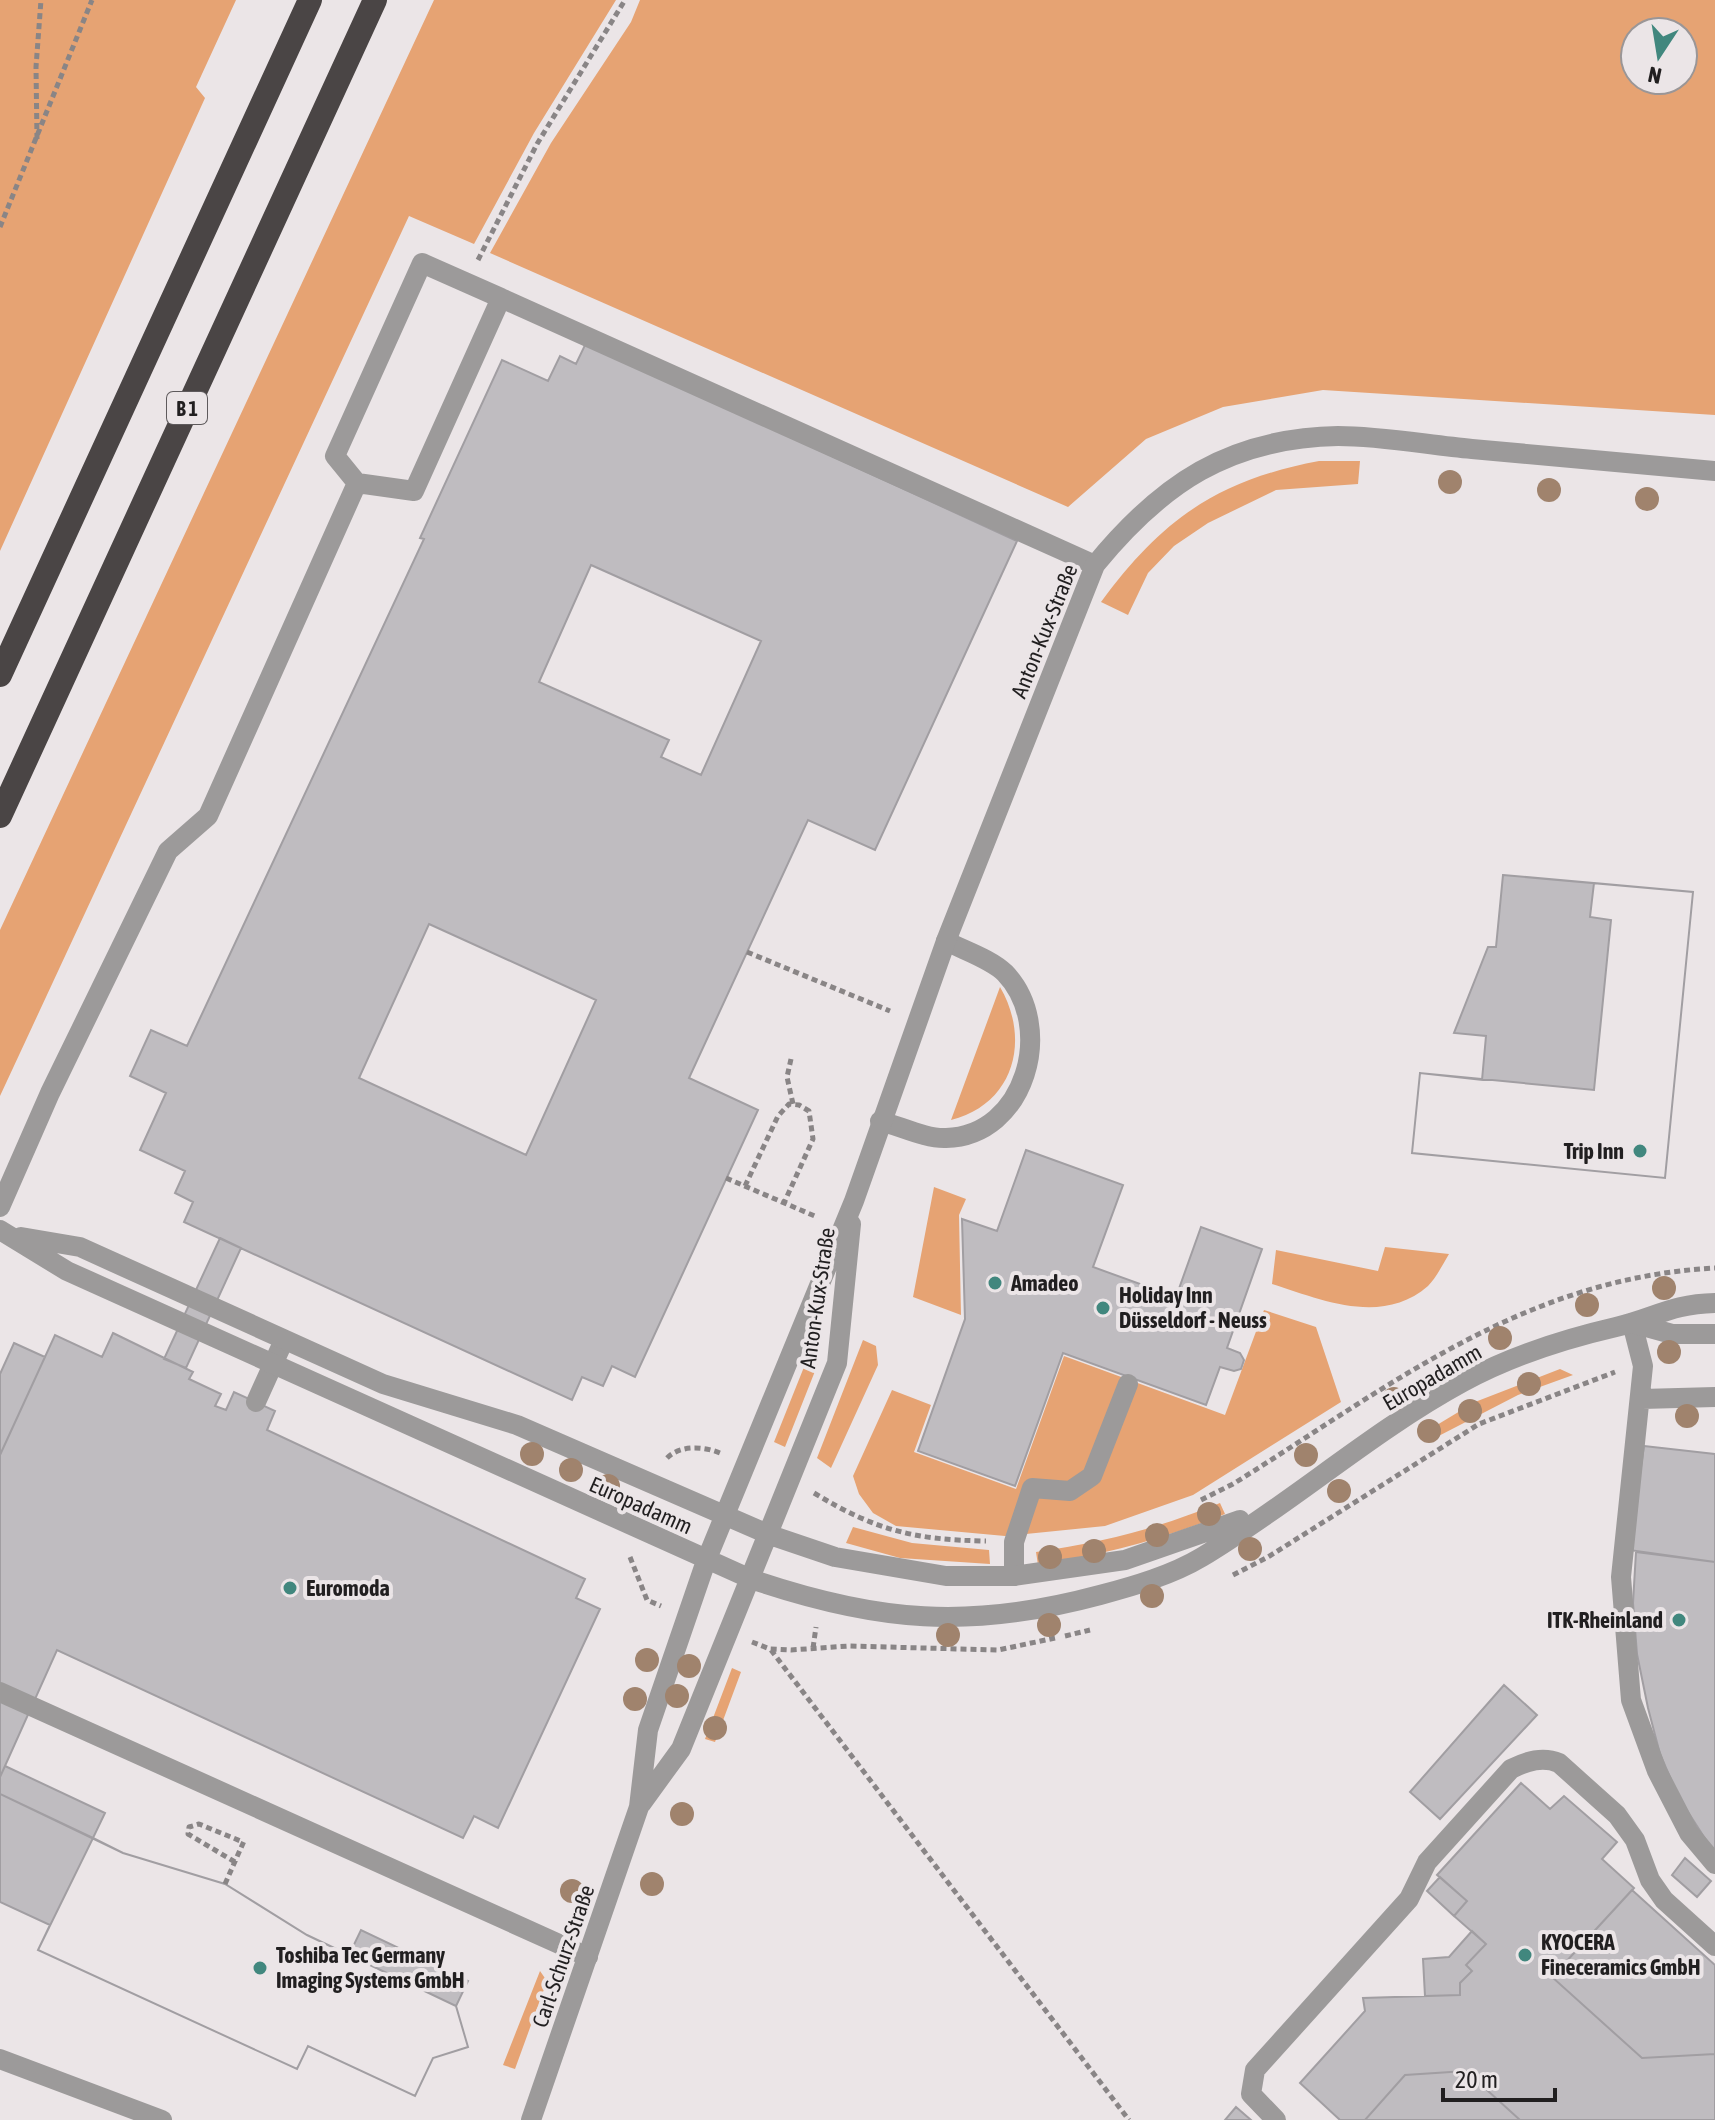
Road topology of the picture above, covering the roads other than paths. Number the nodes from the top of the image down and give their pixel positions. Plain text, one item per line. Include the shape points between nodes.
1 (310, 0) edge
2 (375, 0) edge
3 (501, 298) junction
4 (1715, 471) edge
5 (357, 483) junction
6 (1095, 565) junction
7 (0, 675) edge
8 (0, 816) edge
9 (946, 941) junction
10 (880, 1121) junction
11 (854, 1201) junction
12 (0, 1207) edge
13 (6, 1233) edge
14 (1715, 1303) edge
15 (1632, 1323) junction
16 (1715, 1334) edge
17 (284, 1340) junction
18 (273, 1364) junction
19 (1128, 1384) dead end
20 (1715, 1397) edge
21 (1642, 1399) junction
22 (256, 1402) dead end
23 (1274, 1507) junction
24 (724, 1515) junction
25 (770, 1535) junction
26 (706, 1561) junction
27 (1014, 1576) junction
28 (751, 1579) junction
29 (0, 1692) edge
30 (639, 1807) junction
31 (1715, 1864) edge
32 (1715, 1946) edge
33 (588, 1957) junction
34 (0, 2059) edge
35 (162, 2120) edge
36 (531, 2120) edge
37 (1276, 2120) edge

1 - 7 highway
2 - 8 highway, B 1
3 - 5 street via 414,491
3 - 5 street via 422,263 335,456
3 - 6 street
4 - 6 street, Anton-Kux-Straße via 1339,436 1276,442 1223,459 1174,485 1132,520
5 - 12 street via 208,816 168,851
6 - 9 street, Anton-Kux-Straße
9 - 10 street, Anton-Kux-Straße
9 - 10 street via 1004,972 1019,993 1029,1018 1027,1072 1003,1111 964,1134 944,1138
10 - 11 street, Anton-Kux-Straße
11 - 24 street, Anton-Kux-Straße
11 - 25 street, Anton-Kux-Straße via 837,1363
13 - 17 street, Europadamm via 80,1247
13 - 18 street, Europadamm via 67,1271
14 - 15 street, Europadamm via 1670,1307
15 - 16 street via 1672,1334
15 - 21 street via 1643,1366
15 - 23 street, Europadamm via 1538,1349 1463,1382
17 - 18 street
17 - 24 street, Europadamm via 383,1384 517,1425
18 - 22 street
18 - 26 street, Europadamm
19 - 27 street via 1092,1476 1070,1491 1032,1488 1014,1542
20 - 21 street
21 - 31 street via 1621,1577 1631,1700 1657,1771 1689,1833
23 - 27 street, Europadamm via 1125,1560
23 - 28 street, Europadamm via 1200,1558 1129,1587 1034,1610 948,1618 880,1614 820,1603
24 - 25 street, Europadamm
24 - 26 street, Carl-Schurz-Straße
25 - 27 street, Europadamm via 887,1568 946,1576
25 - 28 street, Carl-Schurz-Straße
26 - 28 street, Europadamm
26 - 30 street, Carl-Schurz-Straße via 648,1730
28 - 30 street, Carl-Schurz-Straße via 681,1749
29 - 33 street
30 - 33 street, Carl-Schurz-Straße
32 - 37 street via 1664,1900 1617,1815 1559,1763 1524,1762 1511,1769 1427,1862 1409,1899 1255,2070 1251,2094
33 - 36 street, Carl-Schurz-Straße
34 - 35 street

